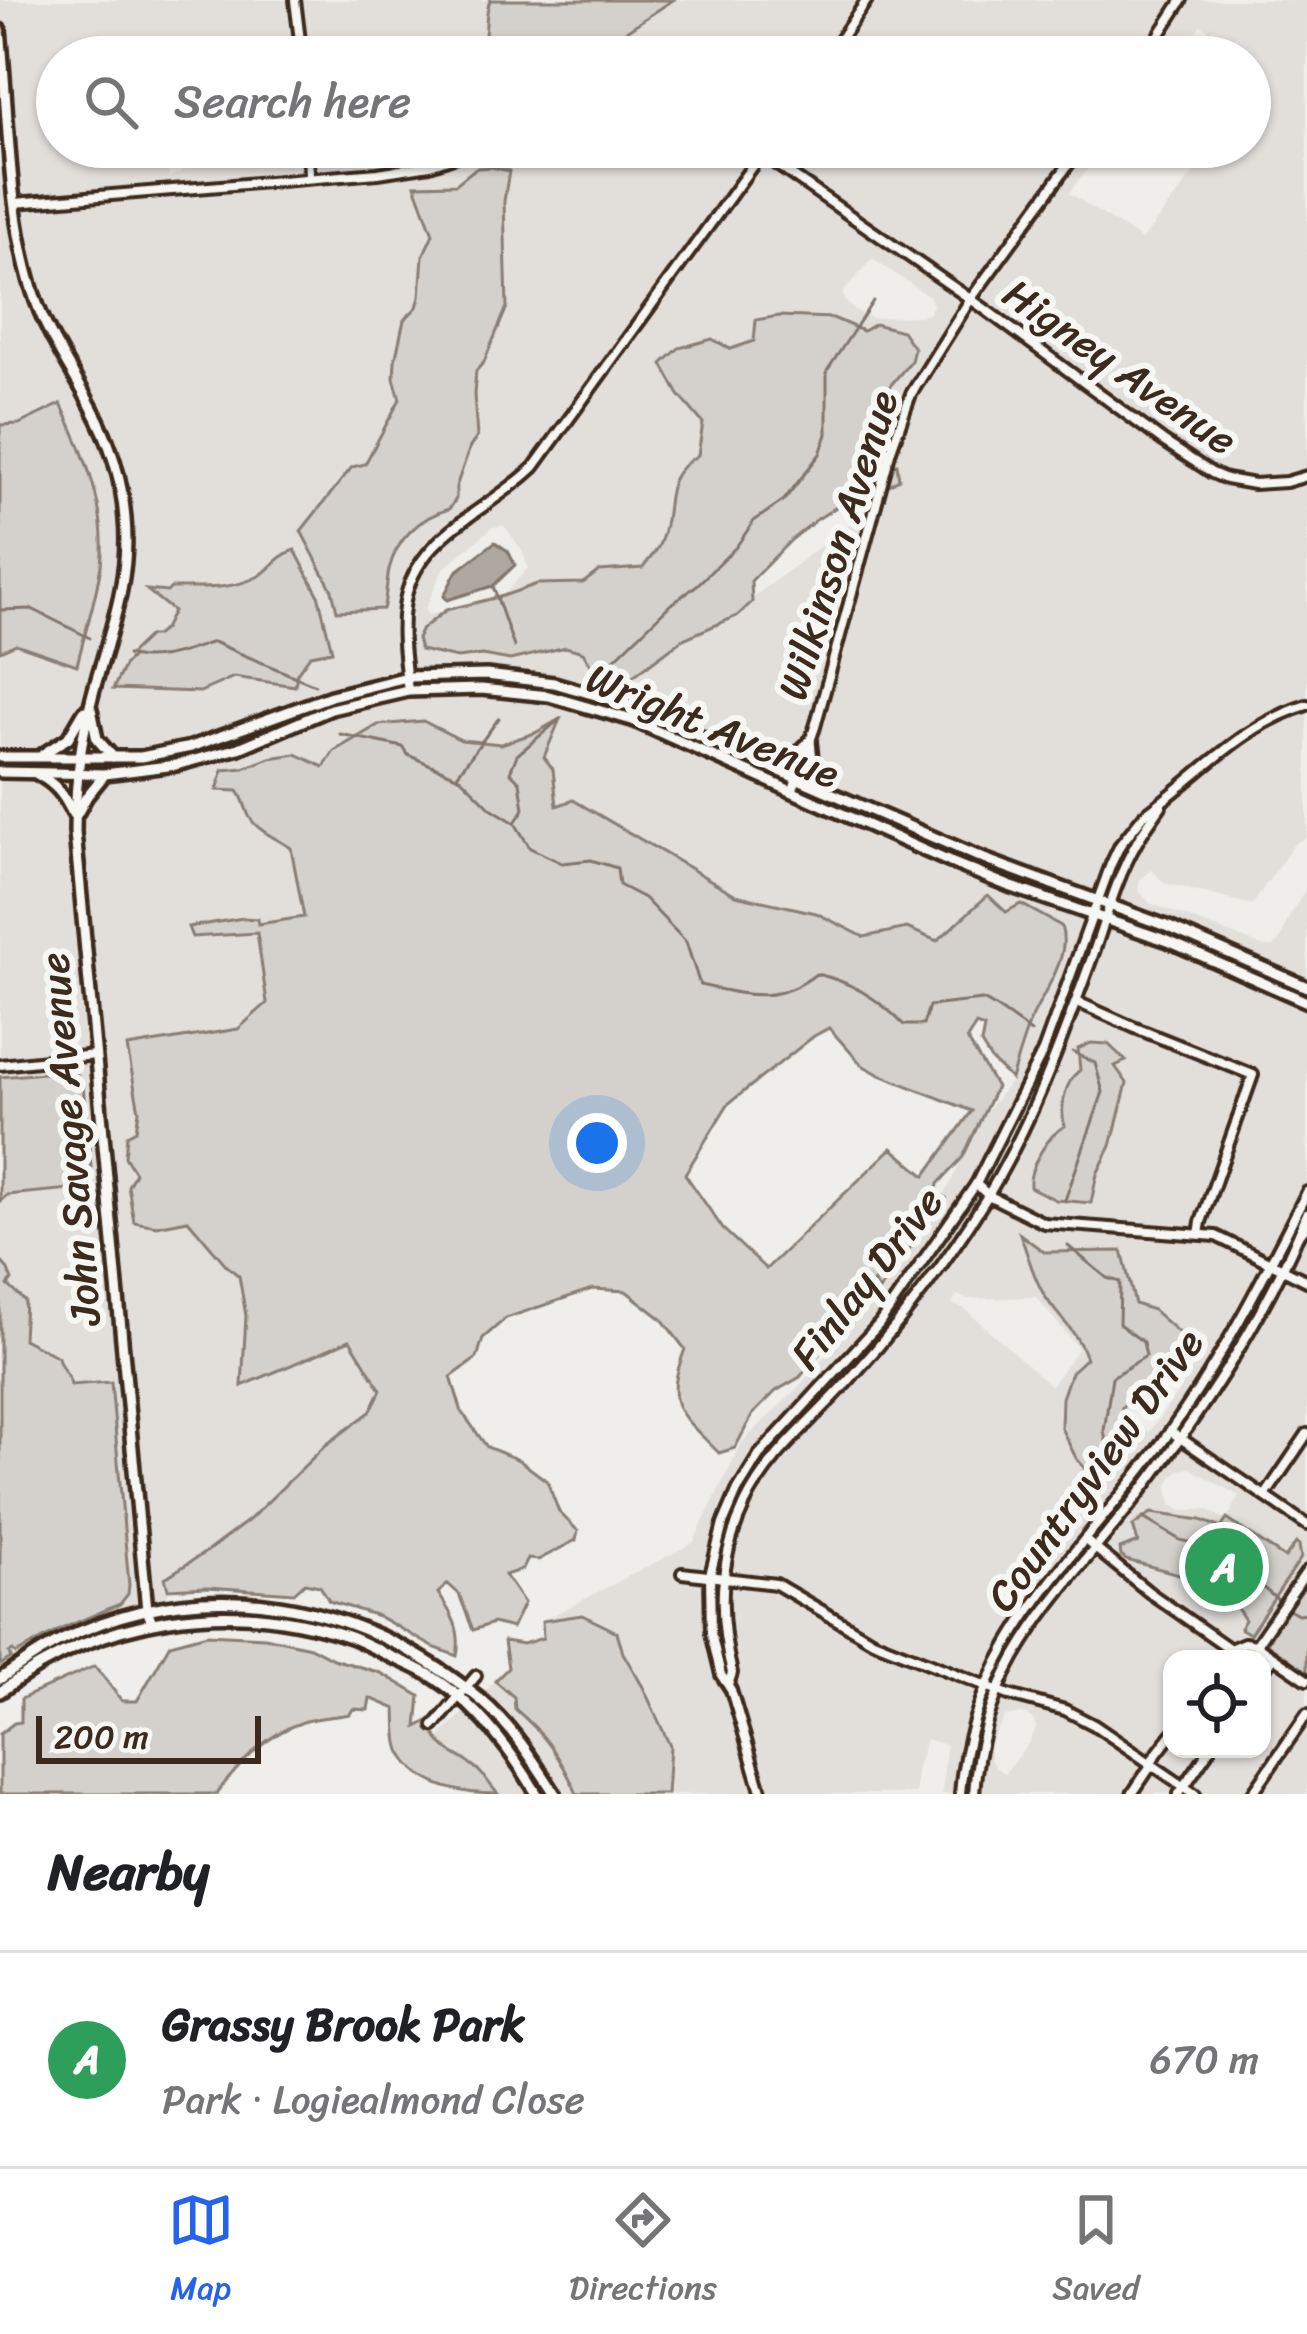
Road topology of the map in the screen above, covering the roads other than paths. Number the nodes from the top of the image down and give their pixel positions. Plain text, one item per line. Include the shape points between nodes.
1 (296, 0) edge
2 (867, 0) edge
3 (1182, 0) edge
4 (0, 30) edge
5 (300, 36) edge
6 (842, 36) edge
7 (1159, 36) edge
8 (309, 168) edge
9 (414, 168) edge
10 (751, 168) edge
11 (787, 168) edge
12 (1066, 168) edge
13 (310, 178) junction
14 (15, 203) junction
15 (970, 300) junction
16 (1307, 476) edge
17 (407, 677) junction
18 (94, 690) junction
19 (408, 691) junction
20 (1307, 705) edge
21 (810, 741) junction
22 (0, 757) edge
23 (32, 757) junction
24 (79, 758) junction
25 (113, 758) junction
26 (770, 766) junction
27 (0, 772) edge
28 (36, 773) junction
29 (77, 773) junction
30 (105, 774) junction
31 (797, 777) junction
32 (827, 790) junction
33 (791, 791) junction
34 (1163, 801) junction
35 (75, 818) junction
36 (1097, 900) junction
37 (1112, 905) junction
38 (1092, 914) junction
39 (1106, 919) junction
40 (1307, 987) edge
41 (1076, 1002) junction
42 (1307, 1002) edge
43 (95, 1054) junction
44 (0, 1065) edge
45 (976, 1184) junction
46 (1307, 1192) edge
47 (988, 1195) junction
48 (1307, 1214) edge
49 (1304, 1228) edge
50 (1199, 1234) junction
51 (1270, 1263) junction
52 (1282, 1270) junction
53 (1307, 1281) edge
54 (1170, 1431) junction
55 (1307, 1434) edge
56 (1180, 1438) junction
57 (1264, 1496) junction
58 (1307, 1526) edge
59 (1085, 1540) junction
60 (1095, 1548) junction
61 (1306, 1572) edge
62 (682, 1573) dead end
63 (710, 1575) junction
64 (723, 1576) junction
65 (147, 1610) junction
66 (152, 1622) junction
67 (1258, 1642) junction
68 (1230, 1649) joint
69 (1274, 1657) junction
70 (1271, 1661) edge
71 (476, 1676) dead end
72 (0, 1678) edge
73 (1307, 1680) edge
74 (728, 1684) junction
75 (986, 1686) junction
76 (997, 1690) junction
77 (0, 1692) edge
78 (461, 1692) junction
79 (1307, 1714) edge
80 (434, 1726) dead end
81 (1163, 1746) edge
82 (1204, 1758) edge
83 (1149, 1764) junction
84 (1181, 1790) edge
85 (537, 1794) edge
86 (554, 1794) edge
87 (762, 1794) edge
88 (960, 1794) edge
89 (974, 1794) edge
90 (1132, 1794) edge
91 (1195, 1794) edge
92 (1252, 1794) edge

1 - 5 street
2 - 6 street
3 - 7 street
4 - 14 main road, John Savage Avenue
8 - 13 street
9 - 13 street
10 - 17 street via 534,467 423,555 404,606
11 - 15 street, Higney Avenue
12 - 15 street, Wilkinson Avenue
13 - 14 street
14 - 18 main road, John Savage Avenue via 37,305 100,423 123,500 124,584
15 - 16 street, Higney Avenue via 1212,473 1254,484
15 - 21 street, Wilkinson Avenue via 900,421
17 - 19 street
17 - 25 main road, Wright Avenue via 331,695 191,748
17 - 26 main road, Wright Avenue via 486,675 570,687
18 - 23 main road via 68,738
18 - 24 main road, John Savage Avenue
18 - 25 main road via 94,731
19 - 30 main road, Wright Avenue via 331,709 206,758
19 - 33 main road, Wright Avenue via 518,691 574,701
20 - 34 street via 1239,738
21 - 26 main road via 791,760
21 - 31 street, Wilkinson Avenue
21 - 32 main road via 813,770
22 - 23 main road, Wright Avenue
23 - 24 main road, Wright Avenue
24 - 25 main road, Wright Avenue
24 - 29 main road, John Savage Avenue
26 - 31 main road, Wright Avenue
27 - 28 main road, Wright Avenue
28 - 29 main road, Wright Avenue
28 - 35 main road via 64,794
29 - 30 main road, Wright Avenue
29 - 35 main road, John Savage Avenue
30 - 35 main road
31 - 32 main road, Wright Avenue
31 - 33 street, Wilkinson Avenue
32 - 36 main road, Wright Avenue
33 - 38 main road, Wright Avenue
34 - 36 street, Finlay Drive via 1120,845
34 - 37 street, Finlay Drive via 1134,846
35 - 43 main road, John Savage Avenue
36 - 37 main road, Wright Avenue
36 - 38 street, Finlay Drive
37 - 39 street, Finlay Drive
37 - 40 main road, Wright Avenue
38 - 39 main road, Wright Avenue
38 - 45 street, Finlay Drive via 1038,1061
39 - 41 street, Finlay Drive
39 - 42 main road, Wright Avenue
41 - 47 street, Finlay Drive
41 - 50 street via 1253,1075
43 - 44 street
43 - 65 main road, John Savage Avenue
45 - 47 street
45 - 63 street, Finlay Drive via 879,1324 752,1466 723,1524
46 - 51 street, Countryview Drive
47 - 50 street via 1044,1223
47 - 64 street, Finlay Drive via 893,1330 761,1476
48 - 49 street, Countryview Drive
49 - 52 street, Countryview Drive
50 - 51 street
51 - 52 street
51 - 54 street, Countryview Drive
52 - 53 street
52 - 56 street, Countryview Drive
54 - 56 street
54 - 59 street, Countryview Drive
55 - 57 street
56 - 57 street
56 - 60 street, Countryview Drive
57 - 58 street
59 - 60 street
59 - 75 street, Countryview Drive via 1020,1622
60 - 68 street
60 - 76 street, Countryview Drive via 1031,1628
61 - 67 street
62 - 63 street
63 - 64 street
63 - 74 street, Finlay Drive via 713,1644
64 - 74 street, Finlay Drive
64 - 75 street via 776,1584 873,1641
65 - 66 main road, John Savage Avenue
65 - 72 main road via 62,1640
65 - 78 main road via 231,1601 323,1614 391,1640
66 - 77 main road via 58,1654
66 - 78 main road via 233,1616 309,1625
67 - 68 street
67 - 69 street
69 - 70 street
69 - 73 street
71 - 78 street
74 - 87 street, Finlay Drive
75 - 76 street
75 - 88 street, Countryview Drive
76 - 83 street via 1065,1710
76 - 89 street, Countryview Drive
78 - 80 street
78 - 85 main road
78 - 86 main road via 481,1700 510,1731
79 - 92 street
81 - 83 street
82 - 84 street
83 - 84 street
83 - 90 street
84 - 91 street

